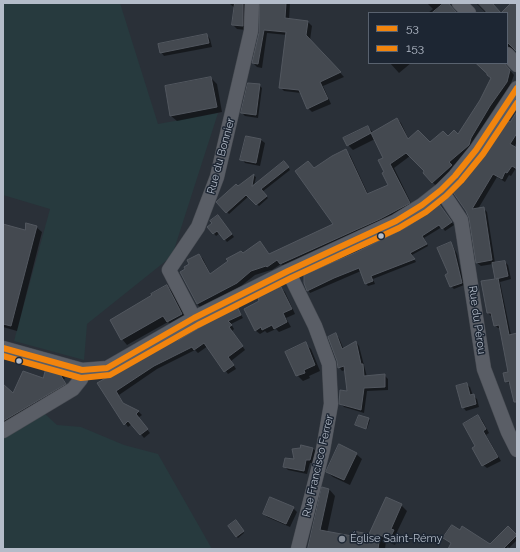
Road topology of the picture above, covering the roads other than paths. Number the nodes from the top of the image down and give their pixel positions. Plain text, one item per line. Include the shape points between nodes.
1 (252, 3) edge
2 (460, 3) edge
3 (468, 12) edge
4 (508, 55) edge
5 (517, 65) edge
6 (517, 88) edge
7 (441, 190) junction
8 (288, 271) junction
9 (194, 318) junction
10 (3, 348) edge
11 (82, 370) junction
12 (3, 431) edge
13 (517, 450) edge
14 (298, 549) edge

1 - 9 street, Rue du Bonnier via 251,31 217,177 198,227 169,270
2 - 3 street
4 - 5 street
6 - 7 street via 476,150
7 - 8 street via 396,221
7 - 13 street, Rue du Pérou via 461,220 484,369
8 - 9 street
8 - 14 street, Rue Francisco Ferrer via 315,326 329,364 331,404 323,450
9 - 11 street via 107,368
10 - 11 street
11 - 12 street via 81,379 73,389

